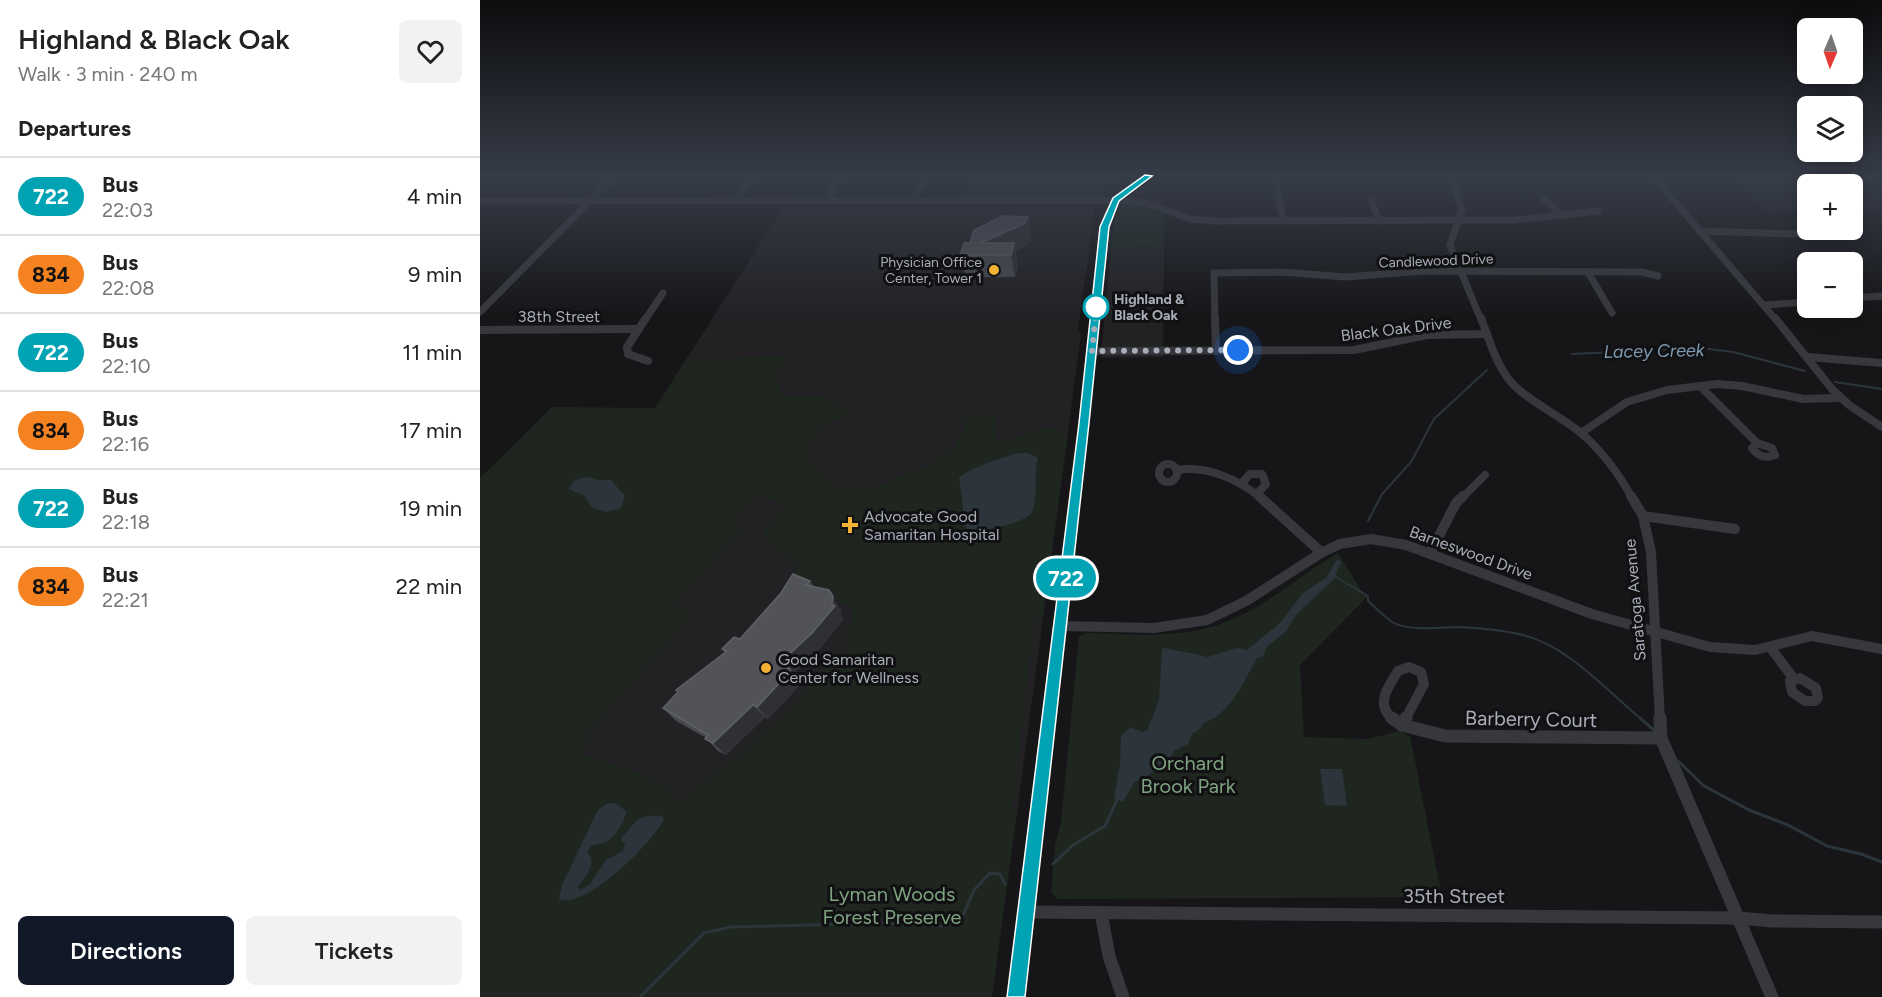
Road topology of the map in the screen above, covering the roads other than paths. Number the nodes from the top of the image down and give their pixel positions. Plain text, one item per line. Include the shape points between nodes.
1 (569, 223) edge
2 (1106, 223) edge
3 (1457, 223) edge
4 (1692, 223) edge
5 (1699, 231) junction
6 (1797, 234) dead end
7 (1461, 271) junction
8 (1588, 272) junction
9 (1658, 276) dead end
10 (663, 293) dead end
11 (1882, 296) edge
12 (1863, 297) edge
13 (1797, 303) edge
14 (1764, 305) junction
15 (480, 312) edge
16 (1612, 313) dead end
17 (639, 329) junction
18 (480, 330) edge
19 (1487, 334) junction
20 (1092, 351) junction
21 (1216, 351) junction
22 (1808, 357) junction
23 (648, 361) dead end
24 (1882, 363) edge
25 (1700, 386) junction
26 (1838, 398) junction
27 (1882, 427) edge
28 (1581, 433) junction
29 (1757, 443) dead end
30 (1178, 470) dead end
31 (1485, 474) dead end
32 (1242, 483) junction
33 (1258, 493) junction
34 (1643, 516) junction
35 (1735, 530) dead end
36 (1322, 553) junction
37 (1430, 553) junction
38 (1061, 626) junction
39 (1657, 632) junction
40 (1770, 647) junction
41 (1882, 649) edge
42 (1794, 679) dead end
43 (1402, 725) junction
44 (1661, 738) junction
45 (1026, 912) junction
46 (1101, 913) junction
47 (1738, 918) junction
48 (1882, 921) edge
49 (1016, 997) edge
50 (1123, 997) edge
51 (1772, 997) edge

1 - 15 street
2 - 20 main road
3 - 7 street, Saratoga Avenue via 1450,245
4 - 5 street
5 - 6 street
5 - 14 street
7 - 8 street, Candlewood Drive
7 - 19 street, Saratoga Avenue
7 - 21 street, Candlewood Drive via 1346,277 1282,272 1214,273
8 - 9 street, Candlewood Drive via 1642,272
8 - 16 street
10 - 17 street
11 - 12 street
13 - 14 street
14 - 22 street
17 - 18 street, 38th Street
17 - 23 street via 626,351
19 - 21 street, Black Oak Drive via 1427,335 1354,350
19 - 28 street, Saratoga Avenue via 1512,383
20 - 21 street, Black Oak Drive
20 - 38 main road
22 - 24 street
22 - 26 street
25 - 26 street via 1742,386 1803,399
25 - 28 street via 1635,398
25 - 29 street
26 - 27 street
28 - 34 street, Saratoga Avenue via 1617,472
30 - 32 street via 1209,472
31 - 37 street via 1456,503
32 - 33 street
32 - 33 street via 1248,475 1262,474 1266,484
33 - 36 street
34 - 35 street
34 - 39 street, Saratoga Avenue via 1651,552
36 - 37 street, Barneswood Drive via 1365,539 1391,541
36 - 38 street, Barneswood Drive via 1241,606 1204,622 1160,627
37 - 39 street, Barneswood Drive via 1592,614
38 - 45 main road
39 - 40 street, Barneswood Drive via 1728,649
39 - 44 street, Saratoga Avenue
40 - 41 street, Barneswood Drive via 1812,636
40 - 42 street
43 - 43 street via 1424,684 1421,672 1409,667 1398,671 1383,697 1384,711
43 - 44 street, Barberry Court via 1445,736
44 - 47 street, Saratoga Avenue
45 - 46 street, 35th Street
45 - 49 main road
46 - 47 street, 35th Street
46 - 50 street via 1107,954
47 - 48 street, 35th Street
47 - 51 street, Saratoga Avenue

